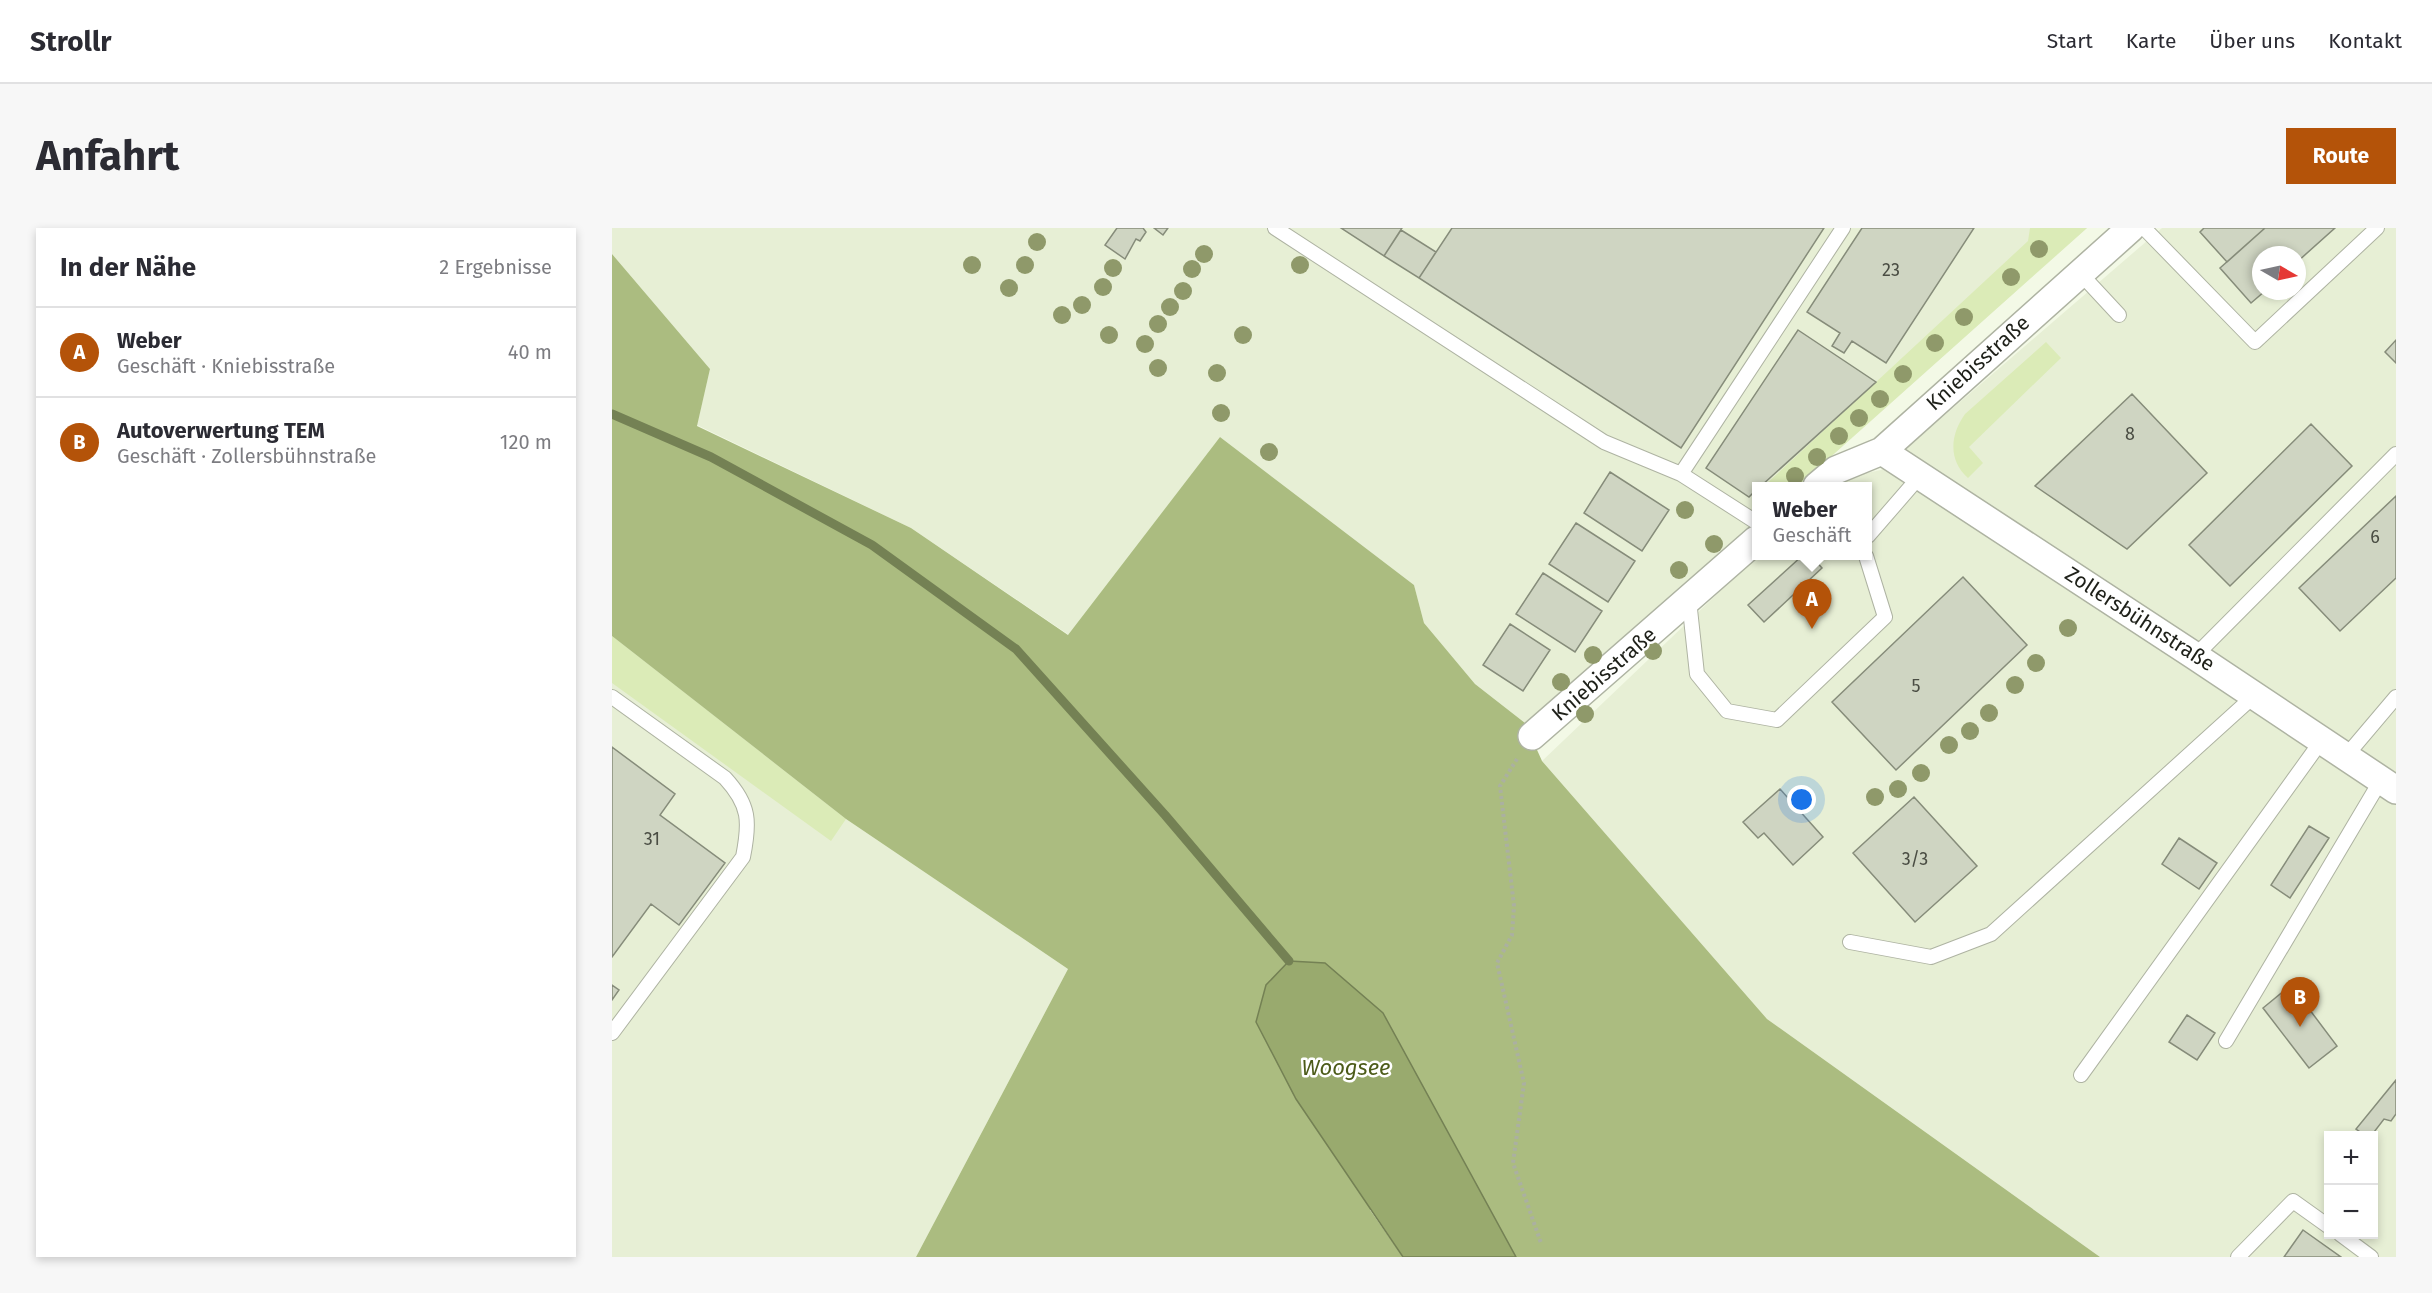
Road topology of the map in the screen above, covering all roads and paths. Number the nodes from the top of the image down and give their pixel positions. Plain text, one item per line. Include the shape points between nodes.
1 (1275, 228) edge
2 (1843, 228) edge
3 (2131, 228) edge
4 (2144, 228) edge
5 (2376, 228) edge
6 (2080, 273) junction
7 (2119, 315) dead end
8 (1882, 451) junction
9 (2396, 454) edge
10 (1682, 474) junction
11 (1920, 476) junction
12 (1822, 482) edge
13 (1752, 519) edge
14 (1872, 531) edge
15 (1752, 544) edge
16 (1868, 560) edge
17 (1689, 600) junction
18 (2195, 656) junction
19 (2255, 695) junction
20 (612, 697) edge
21 (2396, 697) edge
22 (1532, 736) joint
23 (2322, 740) junction
24 (2346, 756) junction
25 (2388, 785) edge
26 (1850, 942) dead end
27 (612, 1033) edge
28 (2226, 1041) dead end
29 (2081, 1075) dead end
30 (2324, 1224) edge
31 (2347, 1239) edge
32 (1541, 1243) dead end
33 (2238, 1257) edge
34 (2371, 1257) edge

1 - 10 lane via 1604,442
2 - 10 lane
3 - 6 street, Kniebisstraße
4 - 5 lane via 2254,342
6 - 7 lane
6 - 8 street, Kniebisstraße
8 - 11 street, Zollersbühnstraße
8 - 12 street, Kniebisstraße via 1836,470
9 - 18 lane
10 - 13 lane
11 - 14 lane
11 - 18 street, Zollersbühnstraße
15 - 17 street, Kniebisstraße
16 - 17 lane via 1885,617 1777,720 1727,711 1697,674
17 - 22 street, Kniebisstraße
18 - 19 street, Zollersbühnstraße
19 - 23 street, Zollersbühnstraße
19 - 26 lane via 1991,934 1931,957
20 - 27 lane via 725,778 739,793 748,832 743,856
21 - 24 lane
22 - 32 path via 1500,786 1514,906 1512,935 1497,963 1524,1083 1513,1163
23 - 24 street, Zollersbühnstraße
23 - 29 lane
24 - 25 street, Zollersbühnstraße
25 - 28 lane
30 - 33 lane via 2294,1201
31 - 34 lane

